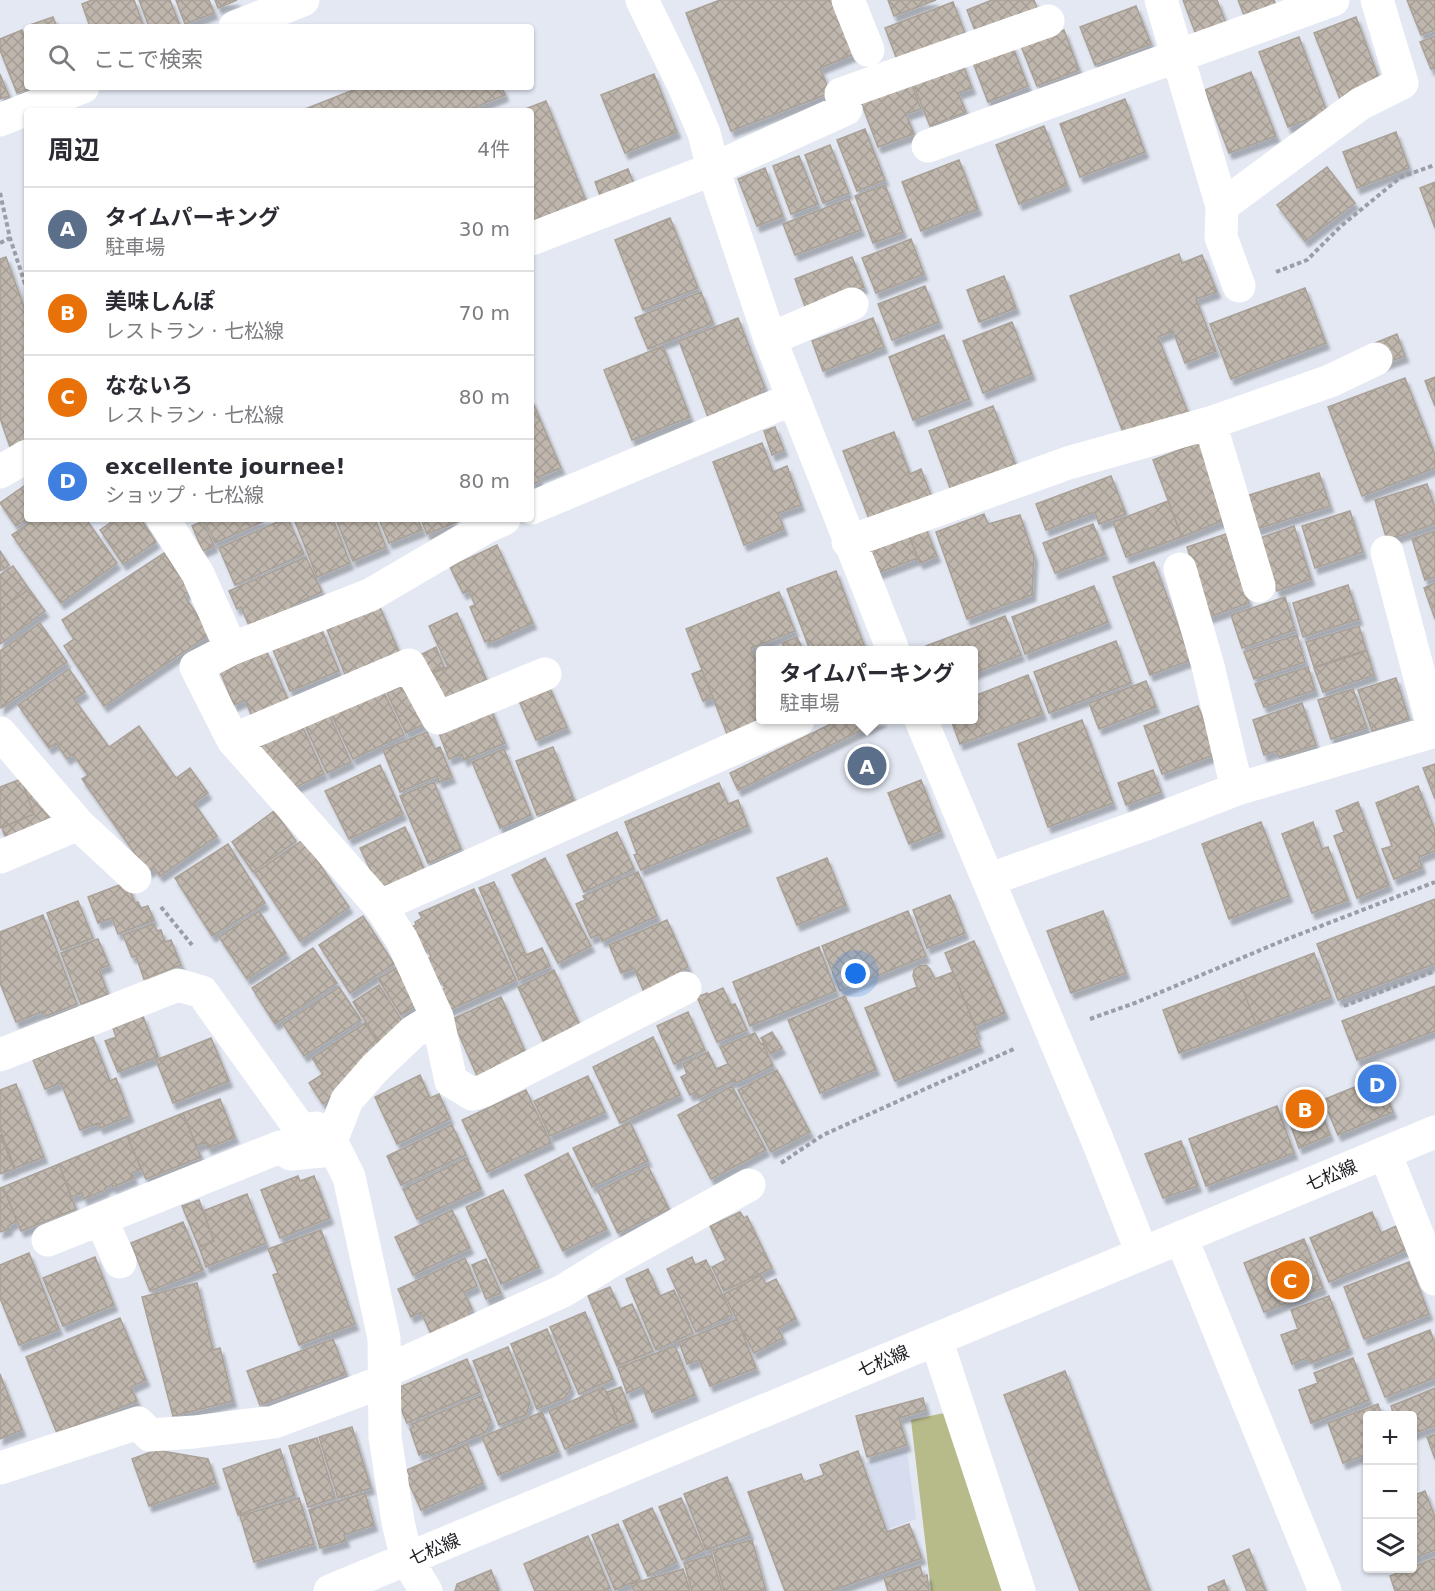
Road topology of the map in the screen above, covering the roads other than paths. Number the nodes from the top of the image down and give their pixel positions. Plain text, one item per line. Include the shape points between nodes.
1 (303, 0) edge
2 (642, 0) edge
3 (848, 0) edge
4 (1161, 0) edge
5 (1333, 0) edge
6 (1377, 0) edge
7 (1048, 21) dead end
8 (243, 24) edge
9 (868, 50) dead end
10 (1177, 55) junction
11 (75, 90) edge
12 (30, 108) edge
13 (24, 110) edge
14 (0, 120) edge
15 (928, 146) dead end
16 (712, 169) junction
17 (1222, 206) junction
18 (534, 238) edge
19 (1239, 286) road end
20 (852, 304) dead end
21 (770, 339) junction
22 (1376, 359) dead end
23 (792, 399) junction
24 (1210, 423) junction
25 (24, 458) edge
26 (0, 472) edge
27 (534, 507) edge
28 (165, 522) edge
29 (497, 522) edge
30 (848, 542) junction
31 (1387, 552) dead end
32 (1179, 569) dead end
33 (1259, 586) dead end
34 (891, 646) edge
35 (231, 649) junction
36 (545, 674) dead end
37 (789, 724) edge
38 (923, 724) edge
39 (1434, 731) edge
40 (0, 733) edge
41 (233, 740) junction
42 (1237, 789) junction
43 (78, 824) junction
44 (0, 856) edge
45 (135, 877) dead end
46 (988, 880) junction
47 (380, 906) junction
48 (685, 988) dead end
49 (437, 1017) junction
50 (0, 1055) edge
51 (1435, 1131) edge
52 (331, 1141) junction
53 (1385, 1153) junction
54 (749, 1185) dead end
55 (101, 1219) junction
56 (1181, 1237) junction
57 (48, 1240) dead end
58 (1142, 1253) junction
59 (120, 1262) dead end
60 (1435, 1279) edge
61 (936, 1339) junction
62 (385, 1377) junction
63 (0, 1468) edge
64 (407, 1560) junction
65 (330, 1591) edge
66 (426, 1591) edge
67 (1019, 1591) edge
68 (1325, 1591) edge

1 - 8 street
2 - 16 street via 696,113
3 - 9 street
4 - 10 street
5 - 10 street
6 - 17 street via 1402,83 1360,104
7 - 16 street via 841,94 846,109
10 - 15 street
10 - 17 street
11 - 12 street
13 - 14 street
16 - 18 street
16 - 21 street
17 - 19 street via 1221,237
20 - 21 street
21 - 23 street
22 - 24 street via 1330,381
23 - 27 street
23 - 30 street
24 - 30 street via 1068,463
24 - 33 street
25 - 26 street
28 - 35 street via 198,574
29 - 35 street via 370,595
30 - 34 street
31 - 39 street
32 - 42 street via 1208,666
35 - 41 street via 196,667
36 - 41 street via 438,718 408,665
37 - 47 street
38 - 46 street
39 - 42 street
40 - 43 street
41 - 47 street
42 - 46 street
43 - 44 street
43 - 45 street
46 - 58 street
47 - 49 street via 402,940
48 - 49 street via 472,1094 451,1081
49 - 52 street via 413,1032 347,1100
50 - 52 street via 178,985 202,992 301,1130 316,1128
51 - 53 street, 七松線
52 - 55 street via 322,1151 291,1154 280,1147
52 - 62 street via 349,1177 384,1338
53 - 56 street, 七松線
53 - 60 street
54 - 62 street via 563,1290
55 - 57 street
55 - 59 street
56 - 58 street, 七松線
56 - 68 street
58 - 61 street, 七松線
61 - 64 street, 七松線
61 - 67 street
62 - 63 street via 274,1422 150,1435 138,1423
62 - 64 street via 386,1437
64 - 65 street, 七松線
64 - 66 street

